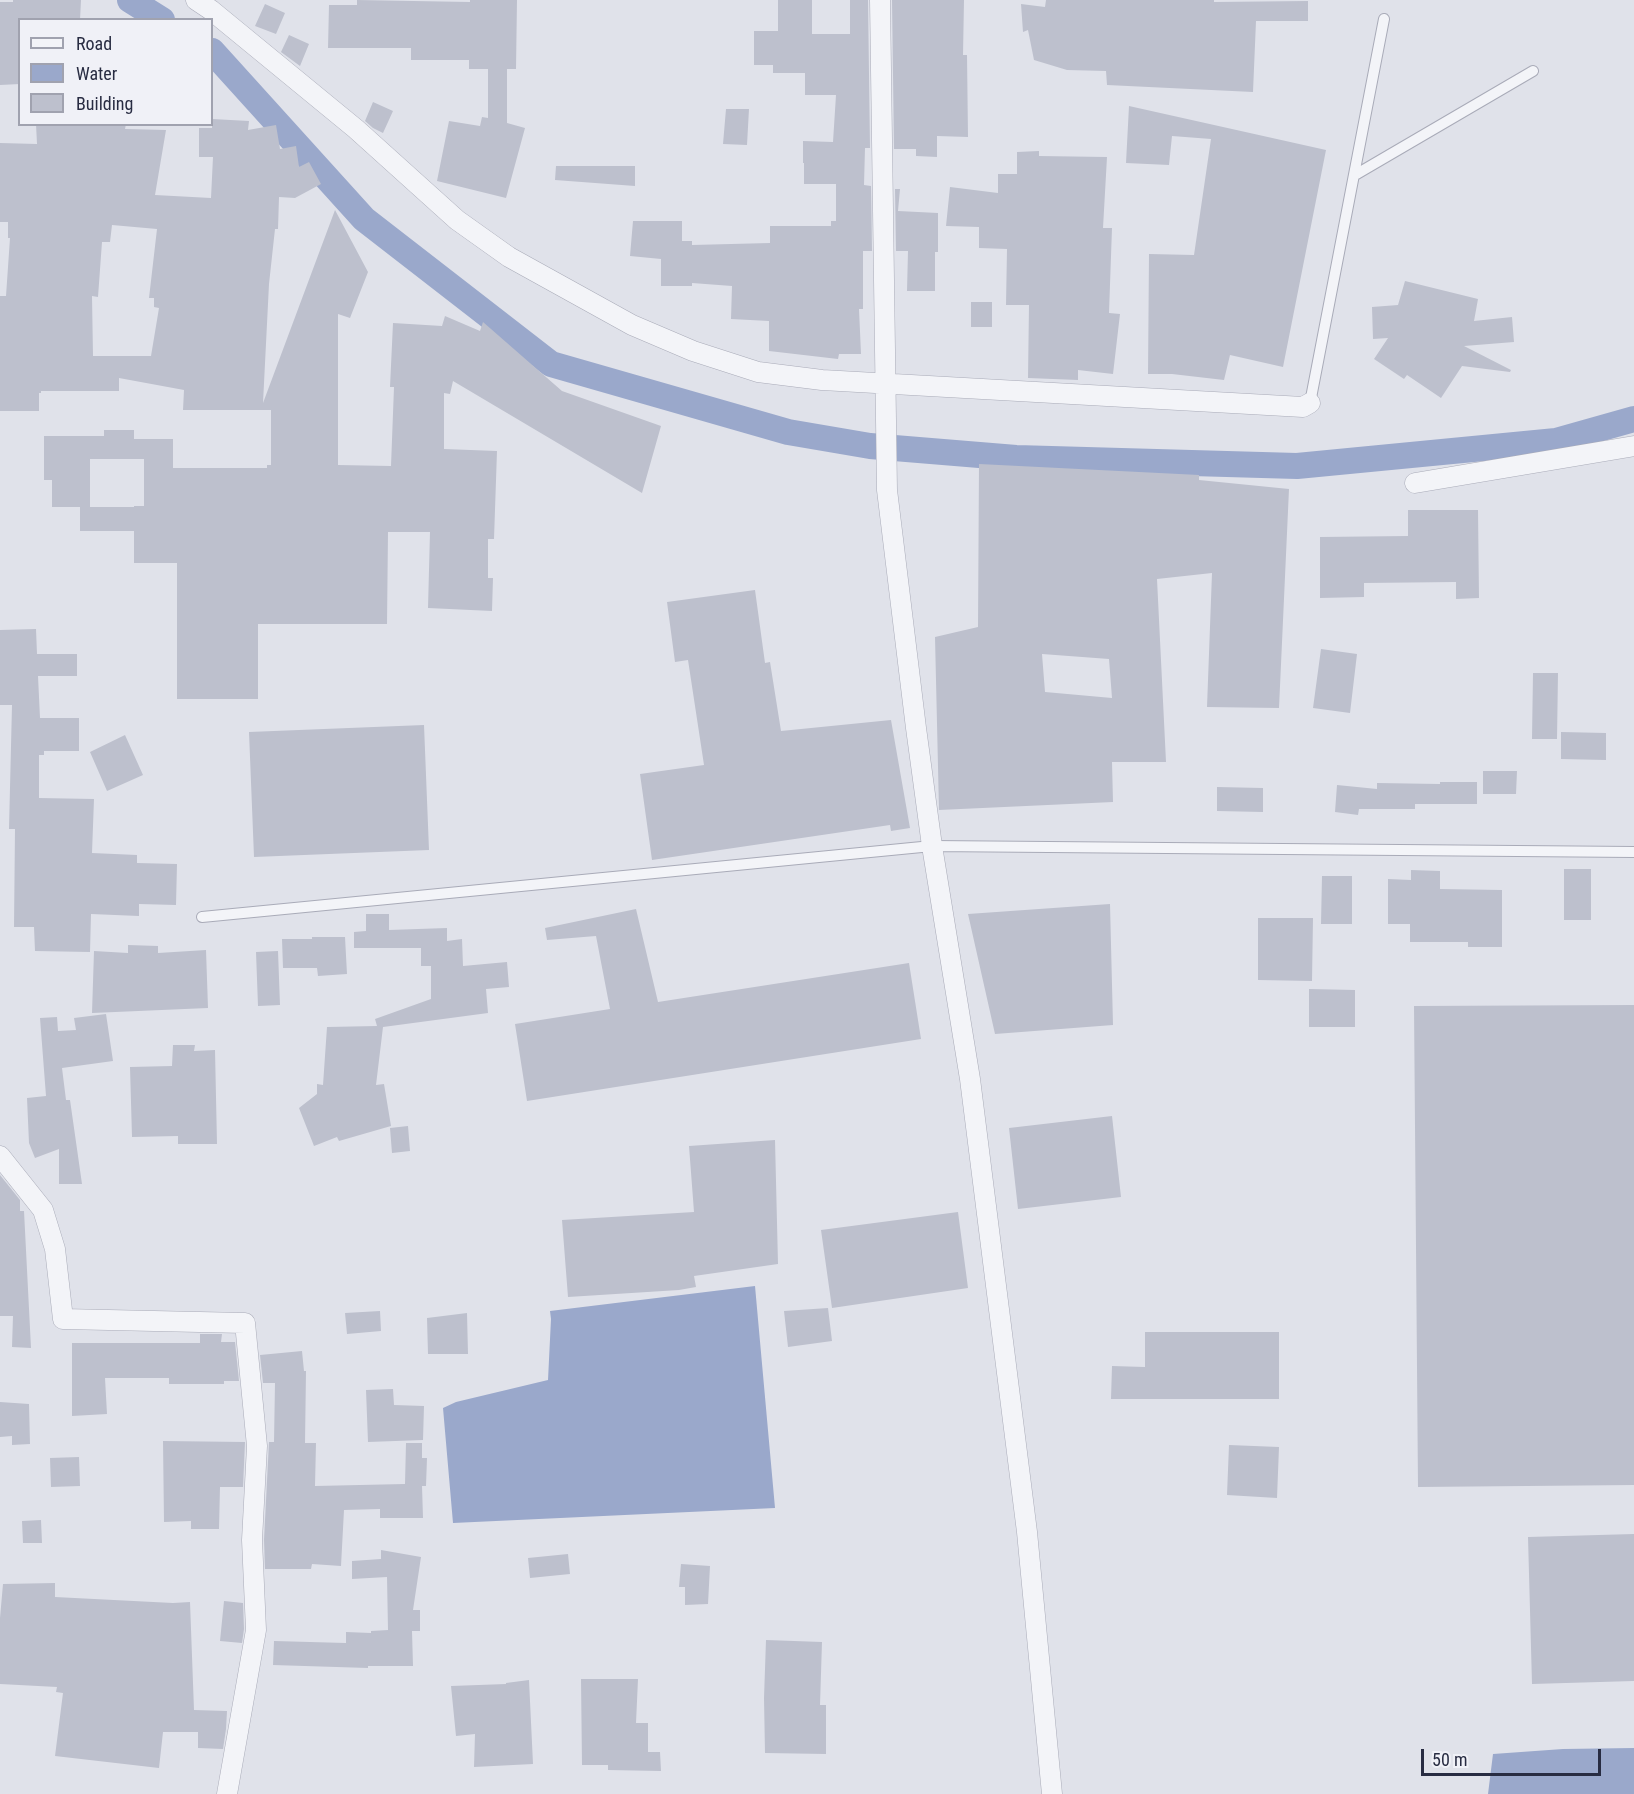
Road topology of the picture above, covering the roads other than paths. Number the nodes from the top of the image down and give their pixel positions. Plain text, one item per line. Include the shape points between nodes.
1 (196, 0) edge
2 (880, 0) edge
3 (1384, 19) dead end
4 (1533, 71) dead end
5 (1355, 175) junction
6 (886, 385) junction
7 (1310, 403) joint
8 (1634, 446) edge
9 (1415, 483) dead end
10 (932, 846) junction
11 (1634, 852) edge
12 (202, 917) dead end
13 (0, 1156) edge
14 (227, 1794) edge
15 (1052, 1794) edge

1 - 6 street via 356,129 457,220 509,257 576,295 693,351 758,372
2 - 6 street
3 - 5 lane
4 - 5 lane
5 - 7 lane
6 - 7 street via 1302,407
6 - 10 street via 887,490
8 - 9 street
10 - 11 lane
10 - 12 lane
10 - 15 street via 970,1079 1026,1532
13 - 14 street via 43,1210 55,1249 63,1318 245,1323 257,1446 252,1540 256,1630

